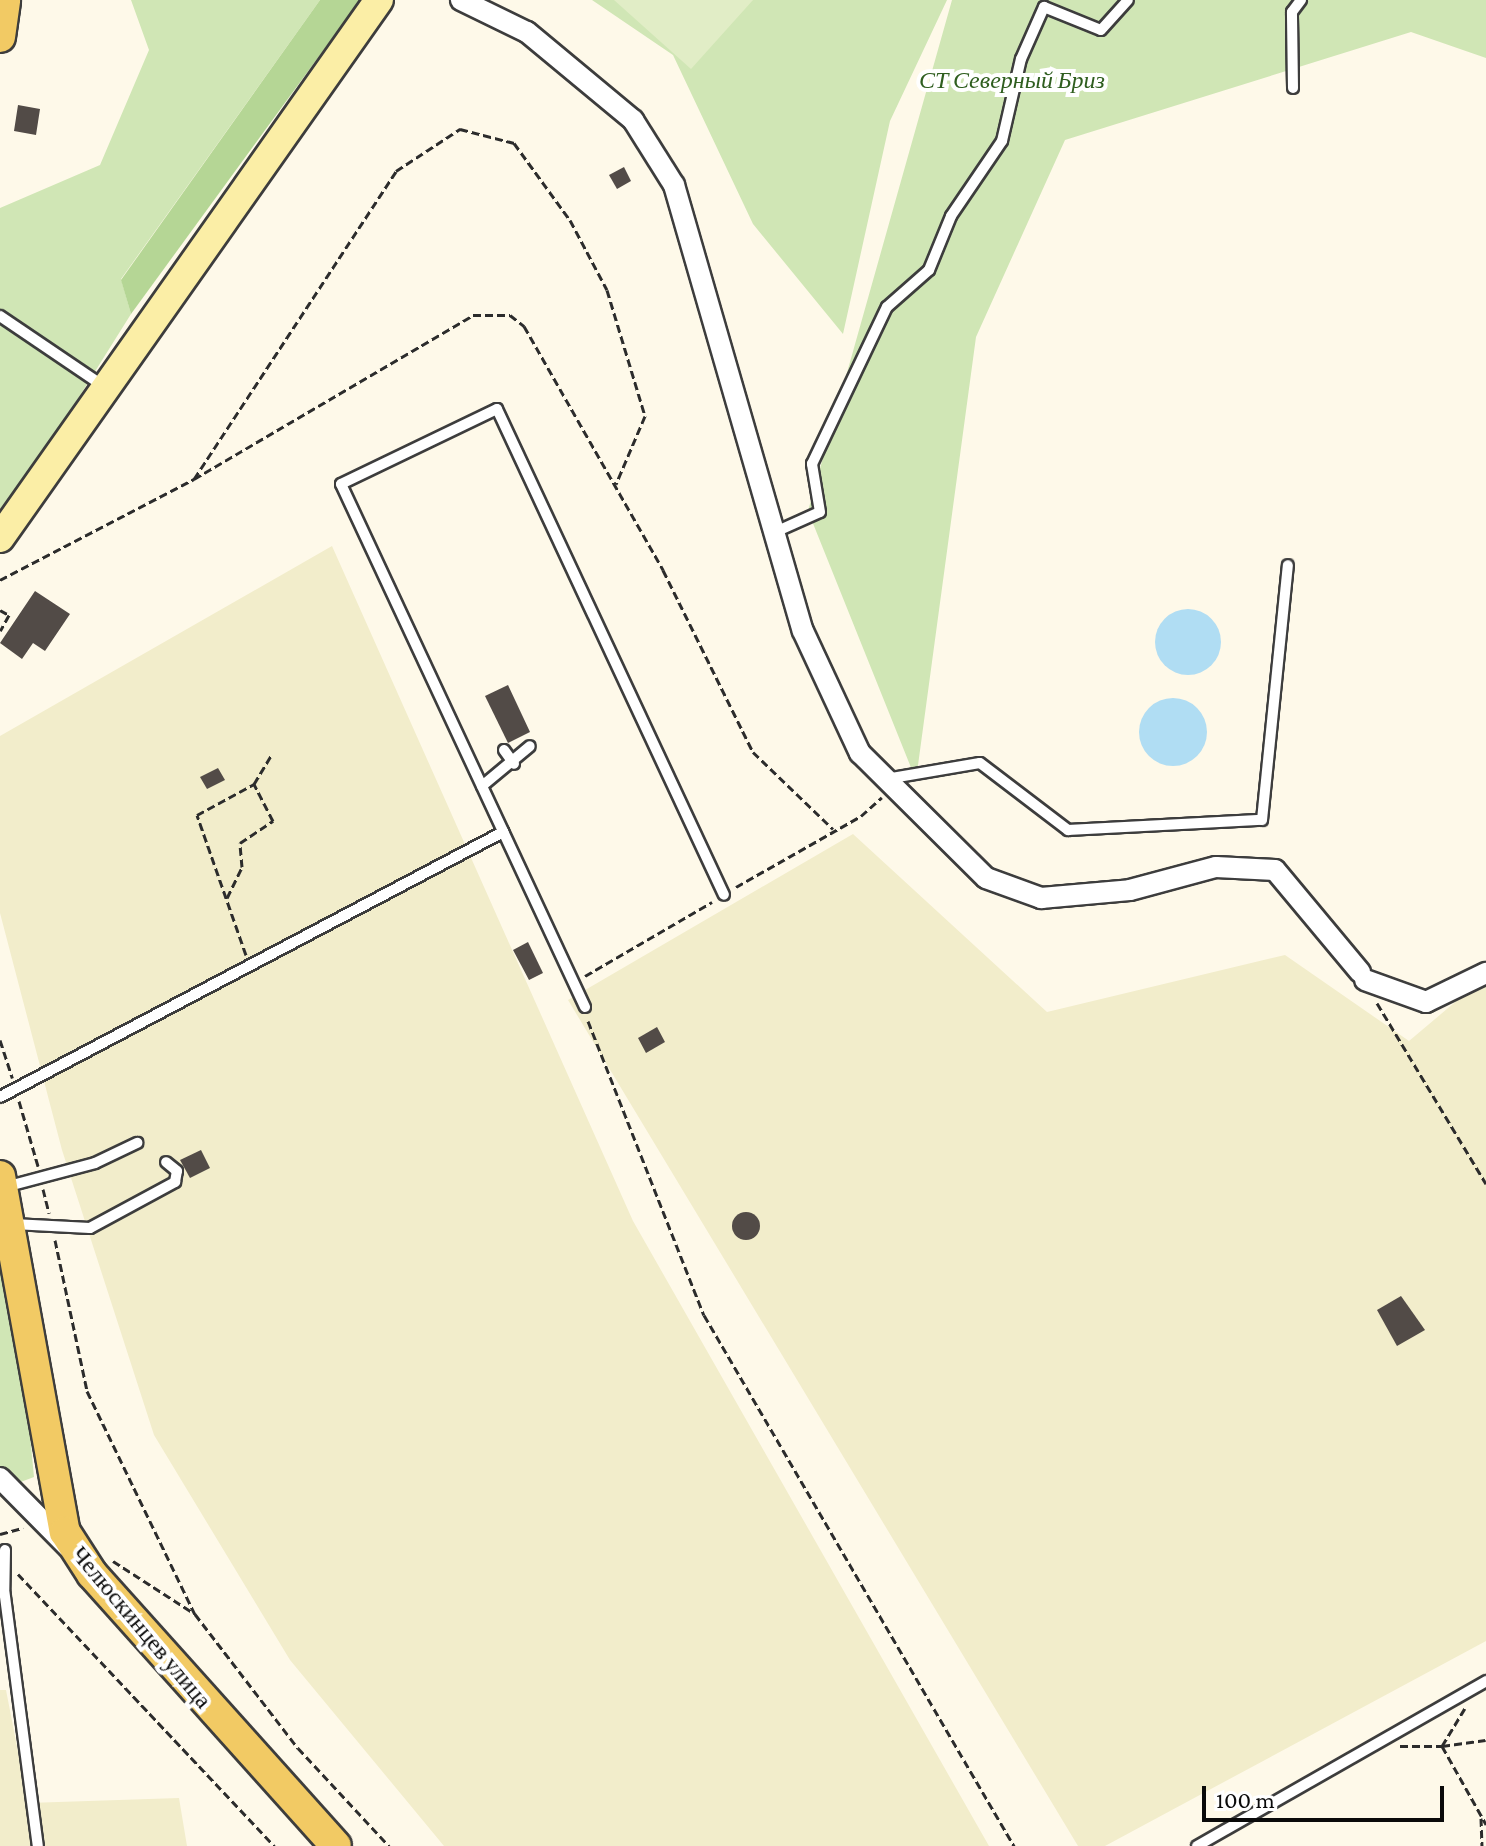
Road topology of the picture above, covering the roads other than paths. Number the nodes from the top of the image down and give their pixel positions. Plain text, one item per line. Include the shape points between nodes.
1 (5, 0) edge
2 (379, 0) edge
3 (461, 0) edge
4 (1128, 0) edge
5 (1301, 0) edge
6 (0, 37) edge
7 (1293, 88) dead end
8 (0, 316) edge
9 (107, 388) junction
10 (773, 533) junction
11 (0, 538) edge
12 (1288, 565) dead end
13 (530, 746) dead end
14 (504, 750) dead end
15 (514, 764) junction
16 (889, 783) junction
17 (482, 786) junction
18 (503, 832) junction
19 (724, 895) road end
20 (1486, 973) edge
21 (585, 1007) road end
22 (0, 1097) edge
23 (137, 1143) dead end
24 (166, 1162) dead end
25 (1, 1182) edge
26 (11, 1224) junction
27 (0, 1478) edge
28 (5, 1550) road end
29 (92, 1562) junction
30 (1486, 1681) edge
31 (38, 1846) edge
32 (336, 1846) edge
33 (1197, 1846) edge

1 - 6 main road
2 - 9 main road
3 - 10 street via 527,32 633,120 674,185
4 - 10 lane via 1101,30 1044,7 1021,59 1002,141 951,216 929,270 887,307 812,464 820,512
5 - 7 lane via 1292,12
8 - 9 lane
9 - 11 main road
10 - 16 street via 803,631 860,753
12 - 16 lane via 1262,820 1068,830 980,763
13 - 15 lane
14 - 15 lane
15 - 17 lane
16 - 20 street via 986,878 1041,898 1130,890 1216,867 1275,870 1362,976 1426,1002
17 - 18 lane
17 - 19 lane via 341,484 497,409
18 - 21 lane
18 - 22 lane via 17,1093
23 - 25 lane via 41,1180
24 - 26 lane via 177,1171 164,1190 90,1228 53,1231
25 - 26 main road, Челюскинцев улица
26 - 29 main road, Челюскинцев улица via 55,1498
27 - 29 street via 38,1521
28 - 31 lane via 4,1589
29 - 32 main road, Челюскинцев улица
30 - 33 lane

